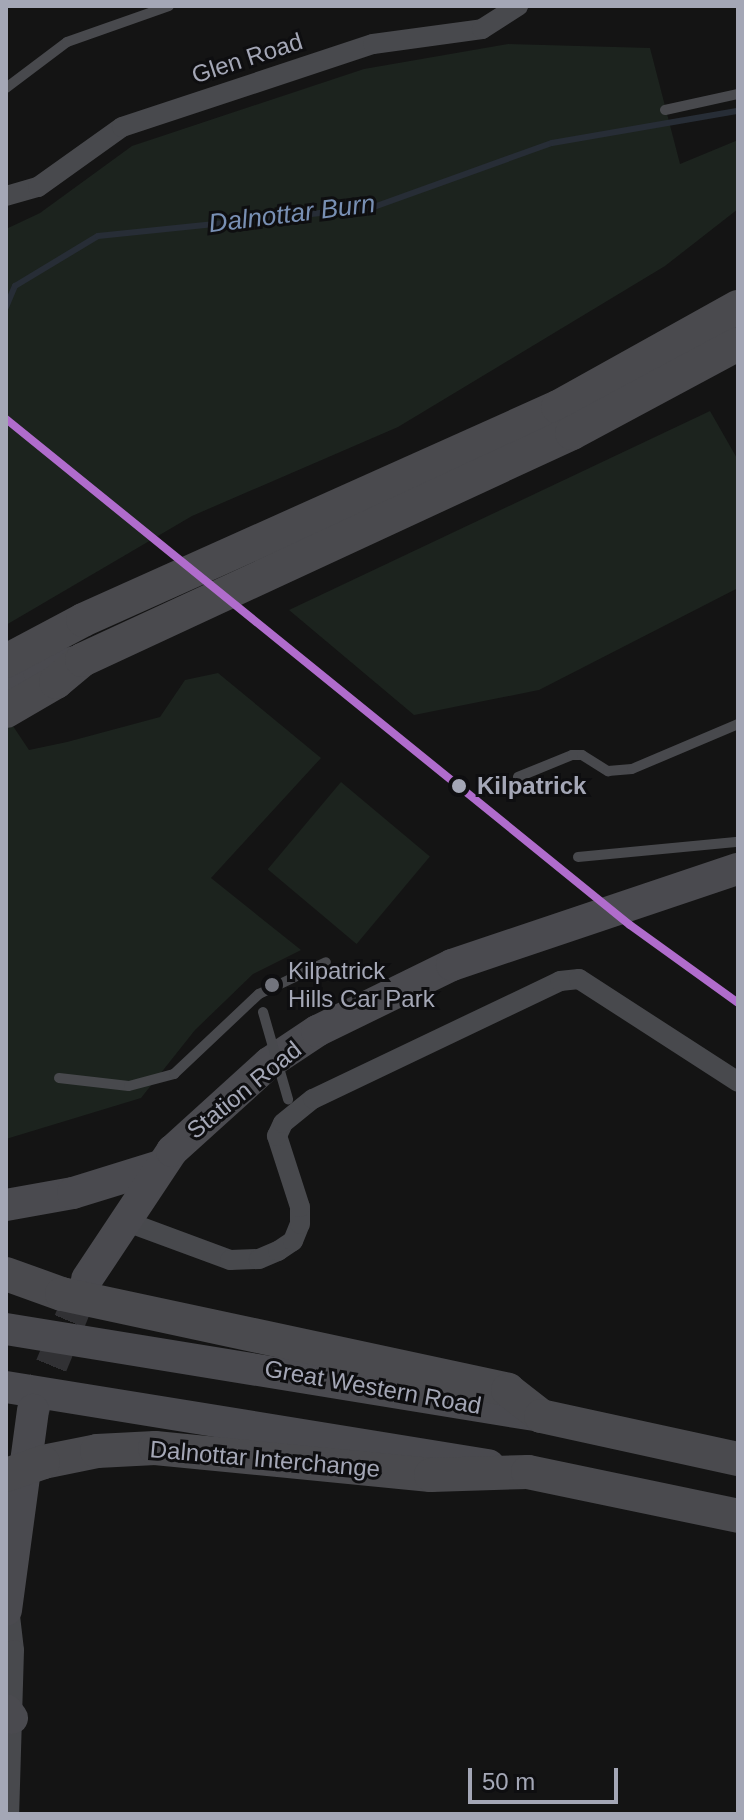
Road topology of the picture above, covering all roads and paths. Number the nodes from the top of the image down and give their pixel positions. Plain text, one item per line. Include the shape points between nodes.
1 (169, 6) edge
2 (518, 6) edge
3 (6, 88) edge
4 (738, 94) edge
5 (665, 110) dead end
6 (6, 196) edge
7 (738, 307) edge
8 (738, 344) edge
9 (83, 620) junction
10 (6, 648) edge
11 (82, 660) junction
12 (6, 661) edge
13 (6, 688) edge
14 (6, 711) edge
15 (738, 724) edge
16 (518, 777) dead end
17 (738, 842) edge
18 (578, 857) dead end
19 (738, 869) edge
20 (326, 962) dead end
21 (259, 994) junction
22 (59, 1078) dead end
23 (738, 1082) edge
24 (291, 1106) junction
25 (160, 1166) junction
26 (73, 1193) junction
27 (6, 1205) edge
28 (115, 1230) junction
29 (6, 1274) edge
30 (87, 1279) tunnel mouth
31 (6, 1329) edge
32 (6, 1387) edge
33 (33, 1410) tunnel mouth
34 (541, 1416) junction
35 (738, 1459) edge
36 (528, 1472) junction
37 (6, 1475) edge
38 (738, 1516) edge
39 (7, 1604) edge
40 (9, 1714) edge
41 (9, 1814) edge

1 - 3 lane via 67,42
2 - 6 street, Glen Road via 482,29 373,44 122,127 38,187
4 - 5 lane
7 - 9 highway via 558,407
8 - 11 highway via 545,446
9 - 10 main road
9 - 12 highway
11 - 13 main road via 39,671
11 - 14 highway
15 - 16 lane via 632,769 608,771 582,755 572,755
17 - 18 lane
19 - 25 main road, Station Road via 553,928 382,995 269,1063
20 - 21 lane
21 - 22 lane via 174,1074 129,1086
21 - 24 lane, bridge
23 - 24 street via 579,979 560,981 505,1004
24 - 28 street via 277,1136 300,1207 293,1241 259,1259 230,1260
25 - 26 main road, Station Road
25 - 28 main road, Station Road
26 - 27 main road, Station Road
26 - 28 main road
28 - 30 main road, Station Road
29 - 34 highway via 62,1294 508,1390
31 - 34 main road, Great Western Road
32 - 36 main road
33 - 39 main road
34 - 35 highway, Great Western Road
36 - 37 highway, Dalnottar Interchange, bridge via 431,1475 155,1448 97,1451
36 - 38 highway
39 - 40 street via 14,1650
40 - 41 street

